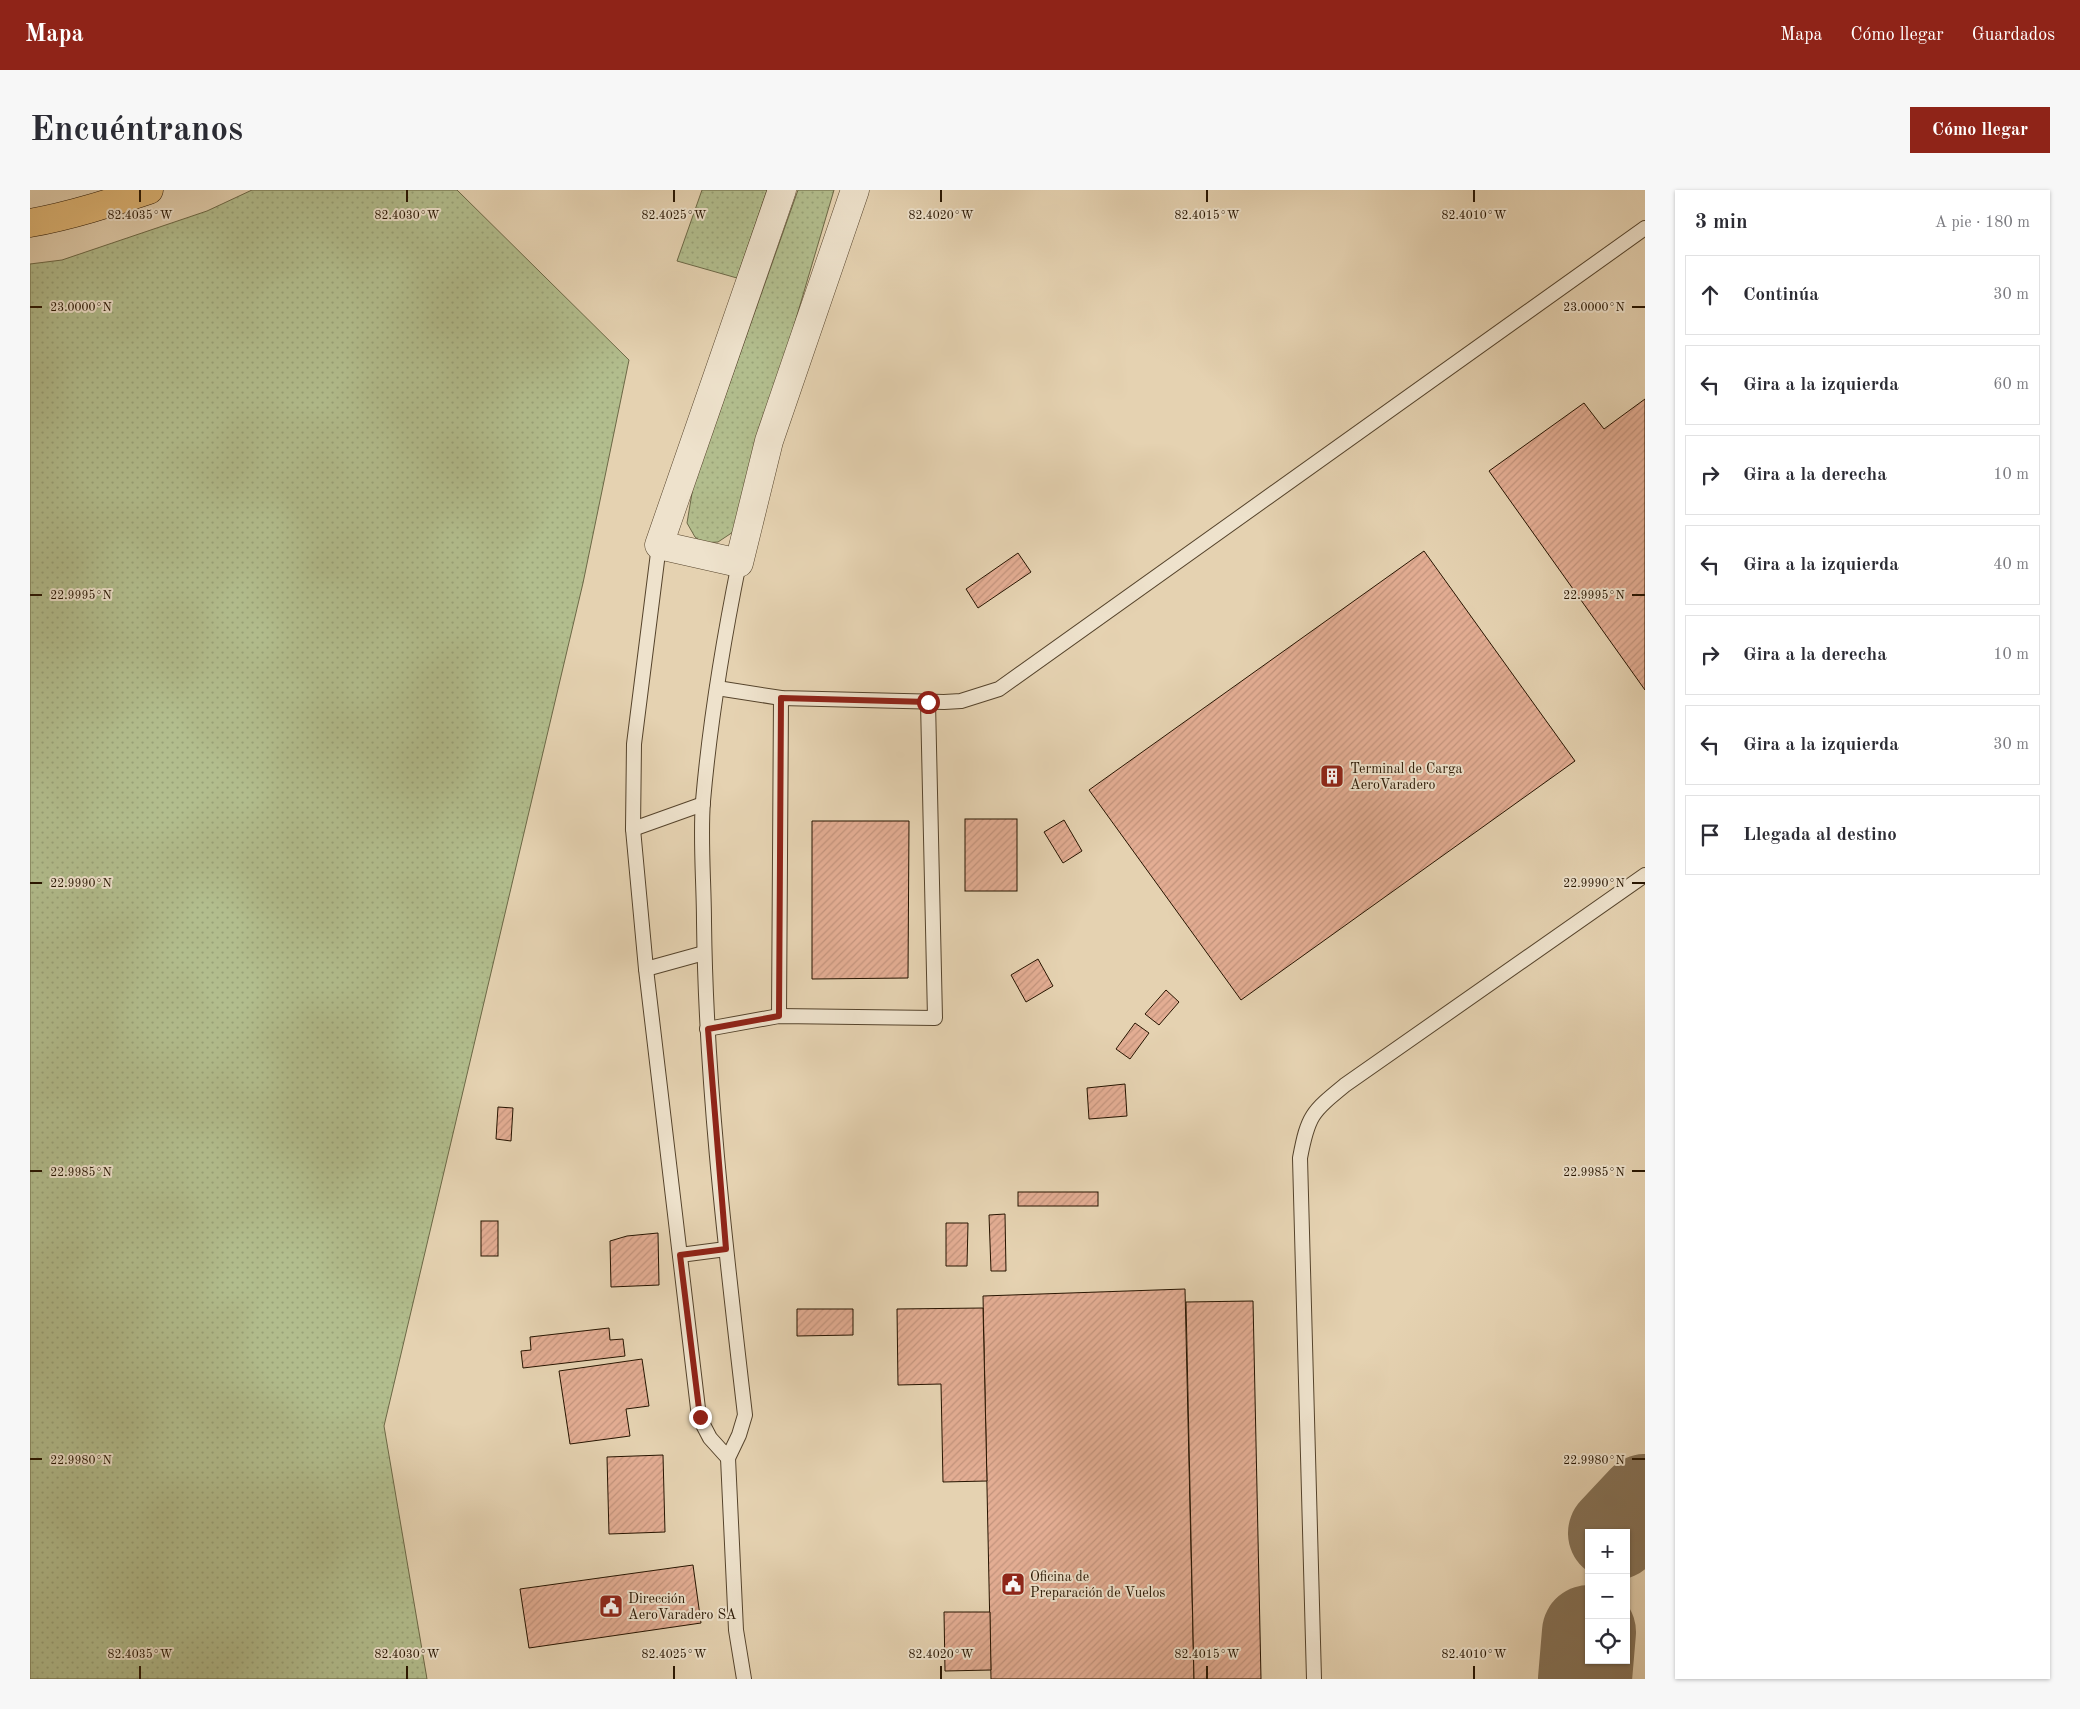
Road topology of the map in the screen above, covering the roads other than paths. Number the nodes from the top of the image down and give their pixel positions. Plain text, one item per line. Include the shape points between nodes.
1 (149, 190) edge
2 (782, 190) edge
3 (854, 190) edge
4 (30, 223) edge
5 (1645, 228) edge
6 (659, 545) junction
7 (740, 563) junction
8 (716, 688) junction
9 (781, 698) junction
10 (928, 702) junction
11 (703, 804) junction
12 (633, 829) junction
13 (1645, 875) edge
14 (704, 953) junction
15 (646, 970) junction
16 (779, 1016) junction
17 (708, 1029) junction
18 (726, 1249) junction
19 (680, 1255) junction
20 (728, 1458) junction
21 (744, 1679) edge
22 (1314, 1679) edge

1 - 4 main road
2 - 6 street
3 - 7 street via 769,440
5 - 10 lane via 999,690 961,701
6 - 7 street
6 - 12 lane via 634,744
7 - 8 lane
8 - 9 lane
8 - 11 lane
9 - 10 lane
9 - 16 lane
10 - 16 lane via 935,1018
11 - 12 lane
11 - 14 lane
12 - 15 lane
13 - 22 lane via 1346,1085 1310,1118 1300,1158
14 - 15 lane
14 - 17 lane
15 - 19 lane
16 - 17 lane
17 - 18 lane
18 - 19 lane
18 - 20 lane via 745,1415 740,1435
19 - 20 lane via 700,1417 710,1438
20 - 21 lane via 736,1630

